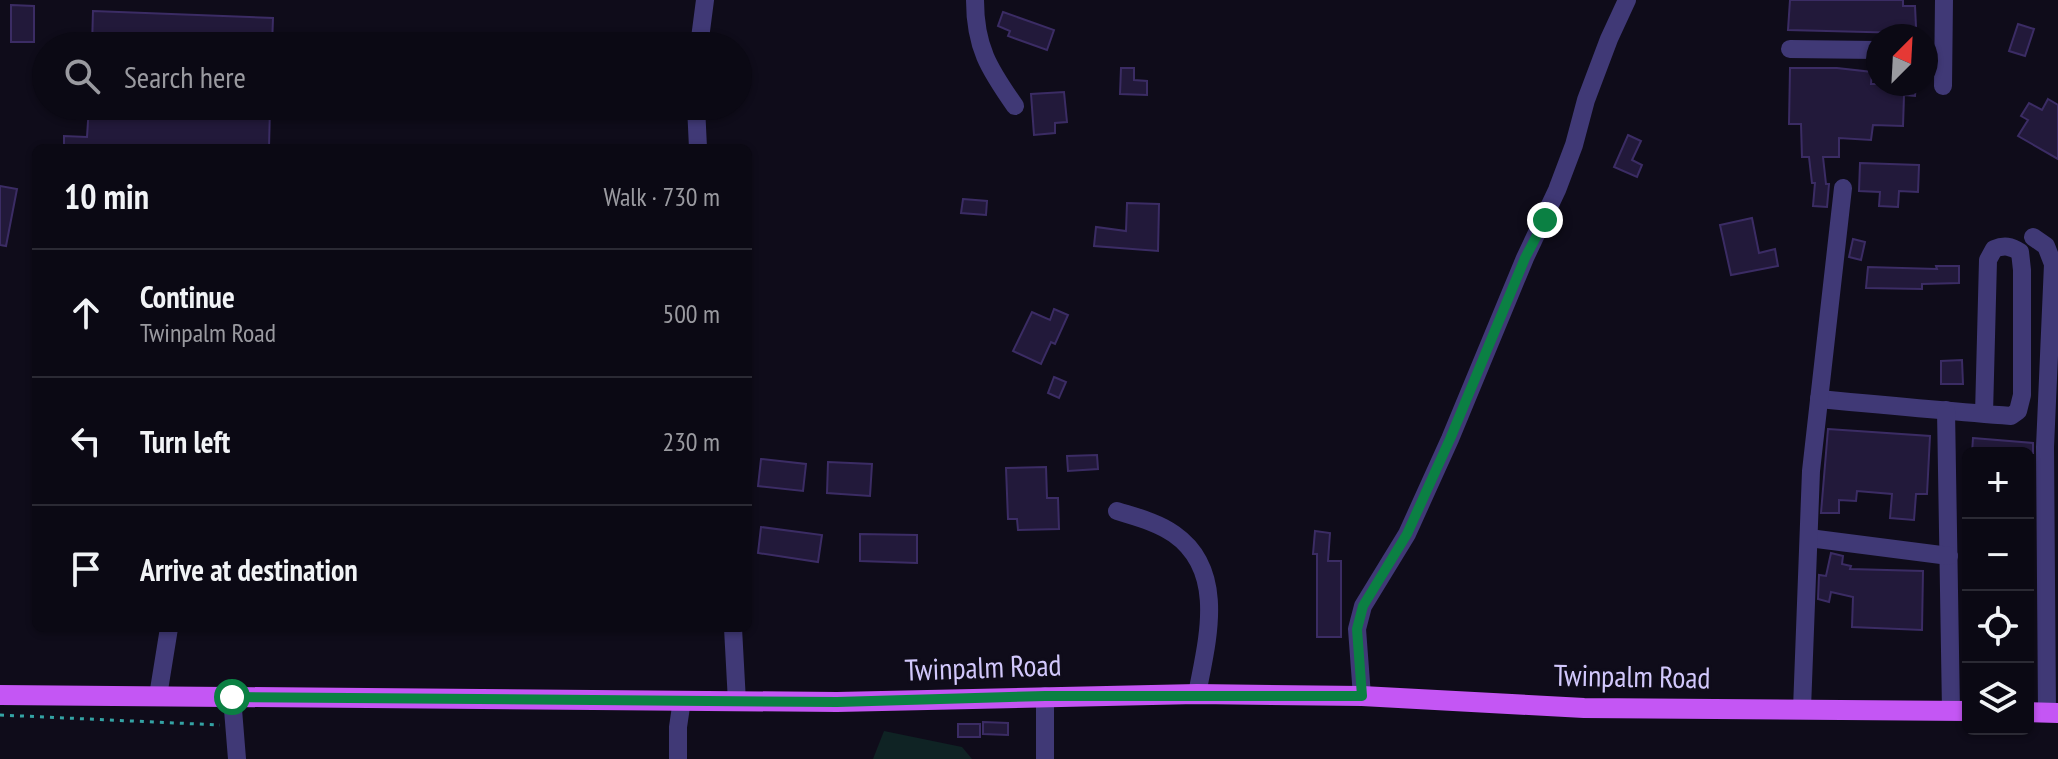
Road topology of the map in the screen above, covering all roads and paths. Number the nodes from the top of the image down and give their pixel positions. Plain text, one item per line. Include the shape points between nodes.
1 (705, 0) edge
2 (975, 0) edge
3 (1627, 0) edge
4 (1944, 0) edge
5 (701, 32) edge
6 (1938, 33) edge
7 (1790, 49) dead end
8 (1866, 50) edge
9 (1938, 64) edge
10 (1943, 86) dead end
11 (1015, 106) dead end
12 (697, 120) edge
13 (698, 144) edge
14 (1843, 188) dead end
15 (2033, 237) dead end
16 (1819, 399) junction
17 (1946, 410) junction
18 (1984, 414) junction
19 (1117, 511) dead end
20 (1809, 538) junction
21 (1949, 556) junction
22 (168, 632) edge
23 (733, 632) edge
24 (1197, 694) junction
25 (0, 695) edge
26 (158, 696) junction
27 (1045, 696) junction
28 (1362, 696) junction
29 (232, 697) junction
30 (682, 700) junction
31 (737, 702) junction
32 (1802, 709) junction
33 (1960, 711) edge
34 (2044, 713) edge
35 (0, 715) edge
36 (235, 725) junction
37 (237, 759) edge
38 (678, 759) edge
39 (1045, 759) edge

1 - 5 street
2 - 11 street via 987,66
3 - 28 street via 1557,190 1450,439 1407,534 1363,606 1357,629
4 - 6 street
7 - 8 street
9 - 10 street
12 - 13 street
14 - 16 street
15 - 34 street via 2046,246 2053,264 2045,447
16 - 17 street
16 - 20 street
17 - 18 street
17 - 21 street
18 - 18 street via 1988,260 1994,249 2013,247 2020,252 2022,270 2022,395 2011,416
19 - 24 street via 1174,534 1195,554 1207,583 1211,625
20 - 21 street
20 - 32 street
21 - 33 street
22 - 26 street
23 - 31 street
24 - 27 main road, Twinpalm Road
24 - 28 main road, Twinpalm Road
25 - 26 main road, Twinpalm Road
26 - 29 main road, Twinpalm Road
27 - 31 main road, Twinpalm Road
27 - 39 street
28 - 32 main road, Twinpalm Road via 1584,708
29 - 30 main road, Twinpalm Road
29 - 36 street
30 - 31 main road, Twinpalm Road
30 - 38 street
32 - 33 main road, Twinpalm Road
35 - 36 path
36 - 37 street

